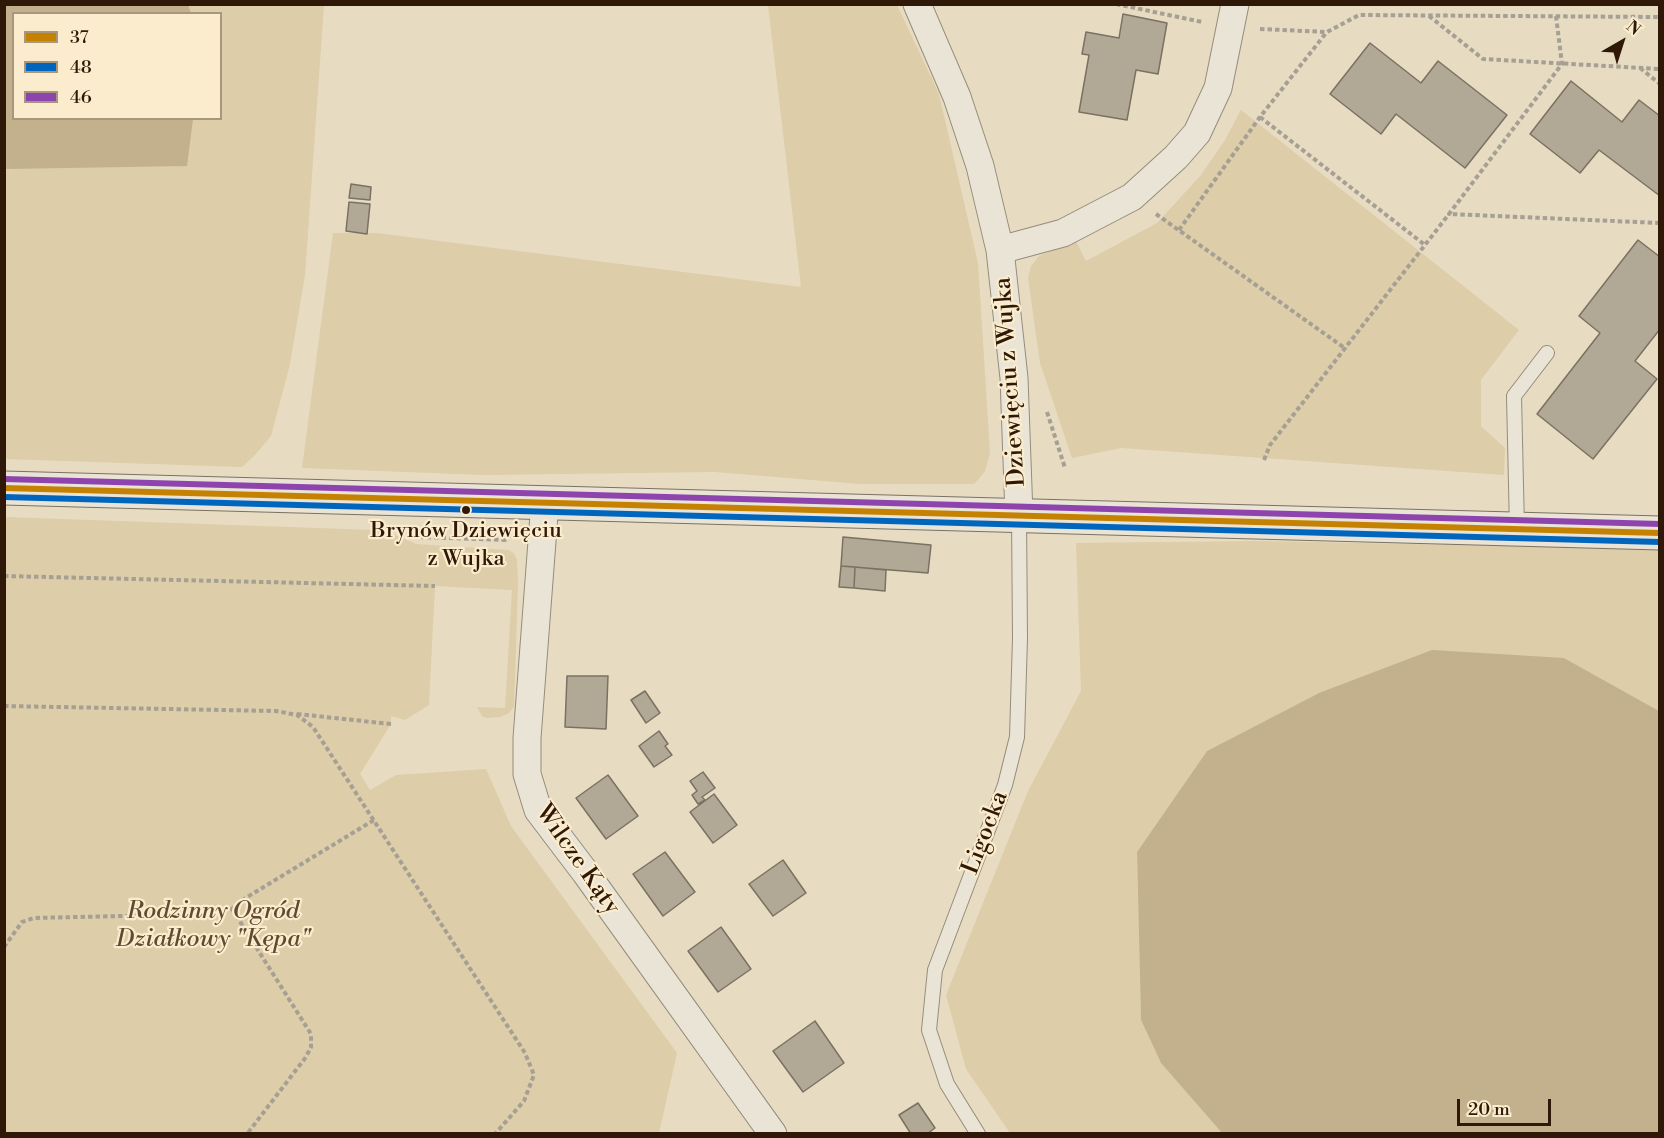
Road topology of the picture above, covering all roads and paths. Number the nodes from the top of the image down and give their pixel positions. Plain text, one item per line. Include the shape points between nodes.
1 (917, 4) edge
2 (1116, 4) edge
3 (1428, 15) junction
4 (1233, 16) edge
5 (1556, 16) junction
6 (1659, 17) edge
7 (1327, 32) junction
8 (1562, 64) junction
9 (1639, 68) junction
10 (1659, 69) edge
11 (1659, 84) edge
12 (1260, 117) junction
13 (1132, 197) junction
14 (1449, 214) junction
15 (1659, 223) edge
16 (1179, 231) junction
17 (1425, 245) junction
18 (1000, 250) junction
19 (1346, 349) junction
20 (1546, 352) dead end
21 (1264, 460) dead end
22 (4, 488) edge
23 (545, 502) junction
24 (1019, 515) junction
25 (1517, 530) junction
26 (1659, 533) edge
27 (4, 576) edge
28 (435, 586) dead end
29 (4, 706) edge
30 (296, 714) junction
31 (391, 724) dead end
32 (374, 820) junction
33 (232, 909) junction
34 (4, 947) edge
35 (247, 1134) edge
36 (495, 1134) edge
37 (773, 1134) edge
38 (978, 1134) edge

1 - 18 street, Dziewięciu z Wujka via 957,98 980,166
2 - 4 path
3 - 5 path
3 - 7 path via 1359,15
3 - 8 path via 1483,59
4 - 7 path
4 - 13 street, Dziewięciu z Wujka via 1218,88 1197,133
5 - 6 path
5 - 8 path
7 - 12 path
8 - 9 path
8 - 14 path
9 - 10 path
9 - 11 path
12 - 16 path
12 - 17 path
13 - 16 path
13 - 18 street, Dziewięciu z Wujka via 1063,233
14 - 15 path
14 - 17 path
16 - 19 path
17 - 19 path
18 - 24 street, Dziewięciu z Wujka via 1014,378
19 - 21 path via 1270,445
20 - 25 lane via 1514,396
22 - 23 street
23 - 24 street
23 - 37 street, Wilcze Kąty via 527,738 527,774 538,810
24 - 25 street
24 - 38 lane, Ligocka via 1017,737 1005,785 934,970 929,1030 947,1084
25 - 26 street
27 - 28 path
29 - 30 path
30 - 31 path
30 - 32 path via 313,727
32 - 33 path
32 - 36 path via 525,1053 534,1075 524,1101
33 - 34 path via 208,914 34,918 22,922
33 - 35 path via 311,1034 306,1057

